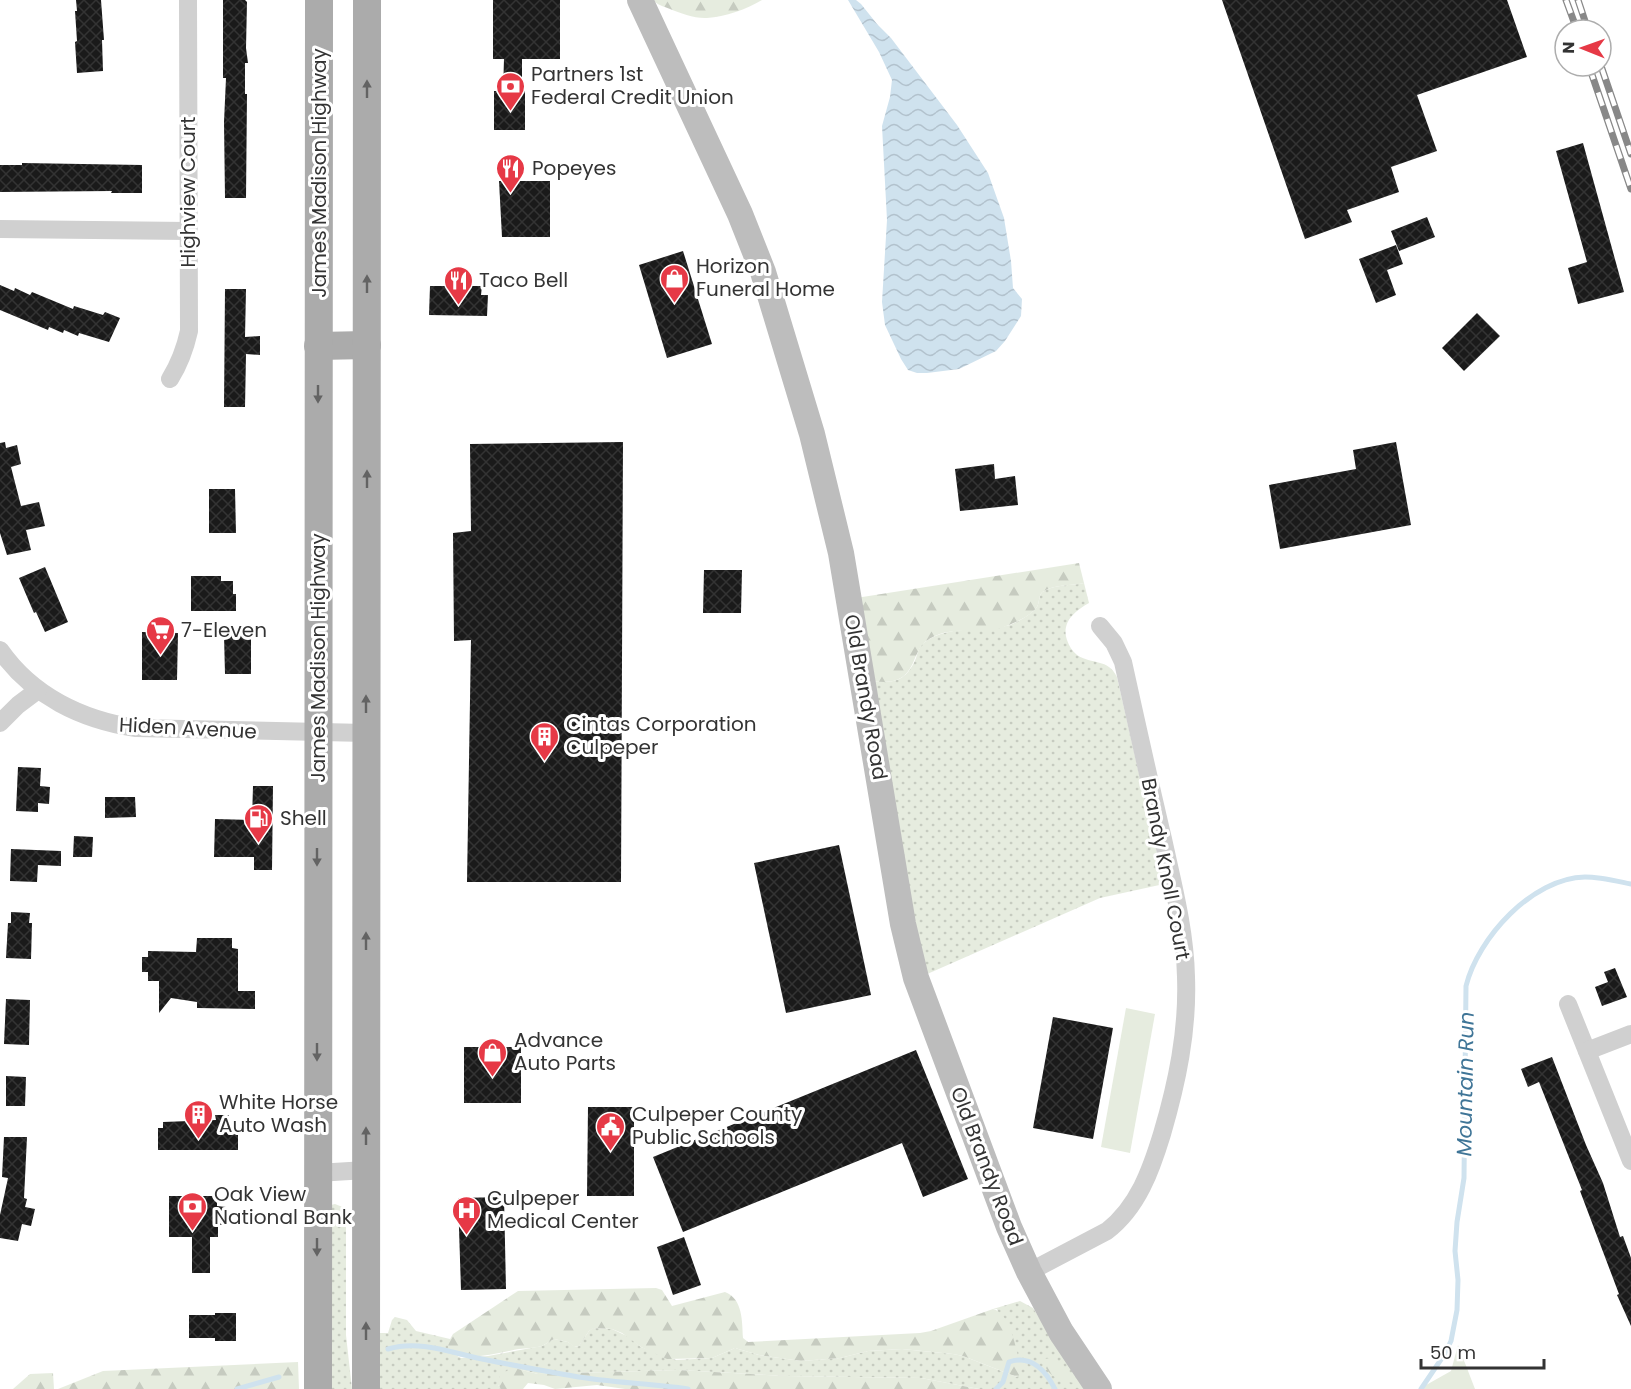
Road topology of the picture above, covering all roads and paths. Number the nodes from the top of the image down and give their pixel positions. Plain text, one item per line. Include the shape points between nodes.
1 (188, 0) edge
2 (320, 0) edge
3 (367, 0) edge
4 (640, 0) edge
5 (0, 229) edge
6 (188, 231) junction
7 (367, 345) junction
8 (318, 346) junction
9 (170, 379) dead end
10 (1100, 626) dead end
11 (0, 650) edge
12 (38, 690) junction
13 (0, 723) edge
14 (318, 732) junction
15 (366, 733) junction
16 (1568, 1004) dead end
17 (1631, 1034) edge
18 (1587, 1051) junction
19 (1631, 1161) edge
20 (366, 1170) junction
21 (317, 1173) junction
22 (1029, 1272) junction
23 (318, 1389) edge
24 (366, 1389) edge
25 (1099, 1389) edge

1 - 6 street, Highview Court
2 - 8 main road, James Madison Highway
7 -> 3 main road
4 - 22 street, Old Brandy Road via 740,214 784,338 841,553 903,924 916,978 988,1175
5 - 6 street
6 - 9 street, Highview Court via 189,331
7 - 8 main road
15 -> 7 main road
8 -> 14 main road, James Madison Highway
10 - 22 street, Brandy Knoll Court via 1114,642 1123,662 1176,898 1186,963 1185,1024 1167,1118 1149,1173 1134,1203 1107,1231
11 - 12 street, Hiden Avenue
12 - 13 street
12 - 14 street, Hiden Avenue via 88,718 125,727
14 - 15 street, Hiden Avenue
14 -> 21 main road, James Madison Highway
20 -> 15 main road
16 - 18 street
17 - 18 street
18 - 19 street
20 - 21 street
24 -> 20 main road
21 -> 23 main road, James Madison Highway
22 - 25 street, Old Brandy Road via 1061,1332

